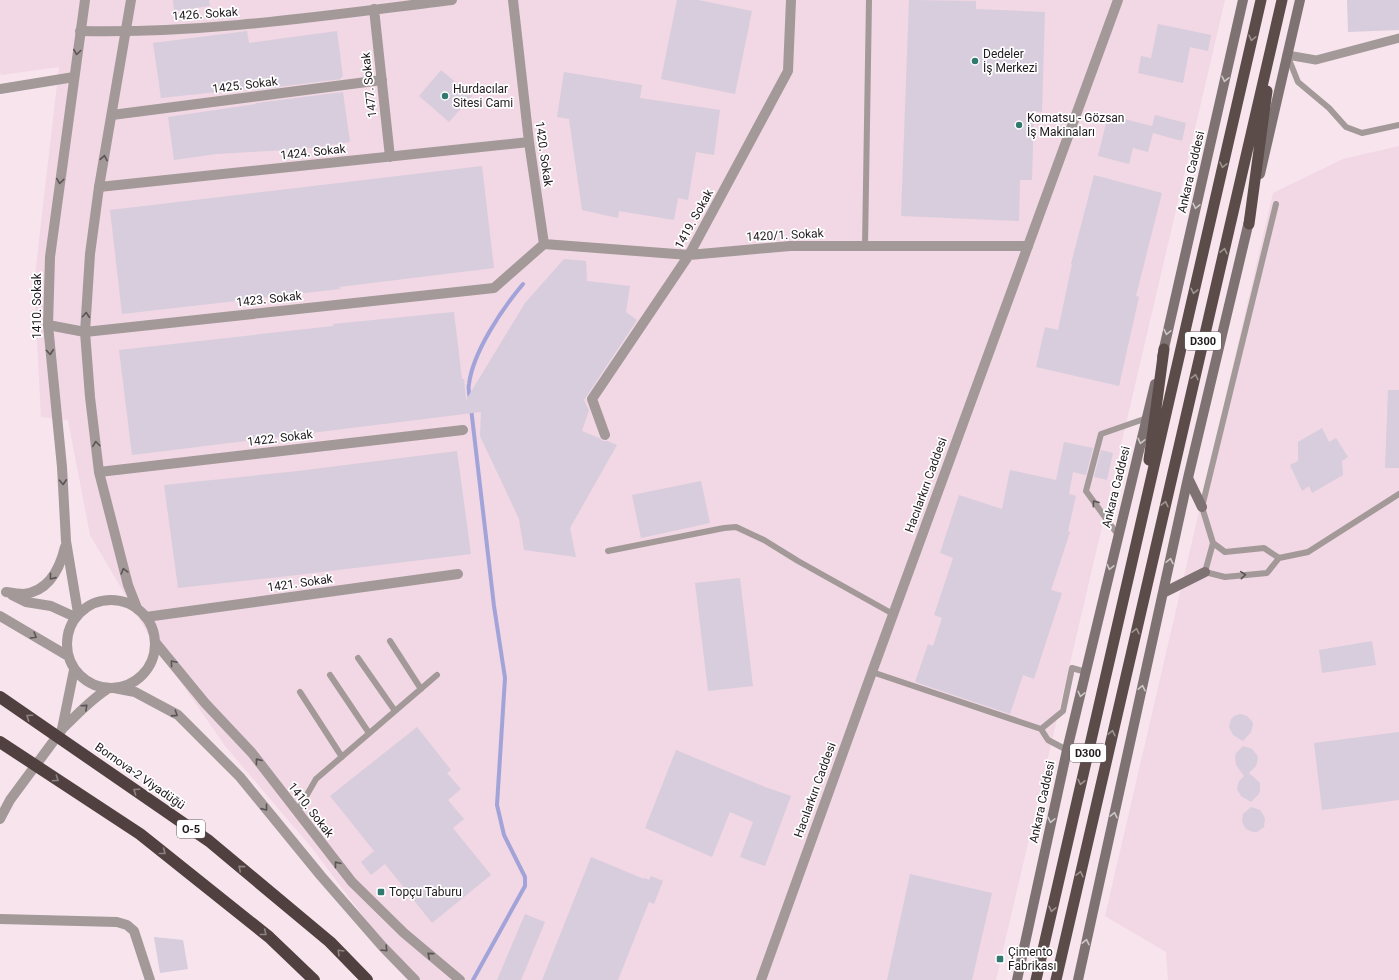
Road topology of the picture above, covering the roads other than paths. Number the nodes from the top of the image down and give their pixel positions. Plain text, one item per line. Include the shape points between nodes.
1 (85, 0) edge
2 (131, 0) edge
3 (452, 0) edge
4 (513, 0) edge
5 (791, 0) edge
6 (868, 0) edge
7 (1118, 0) edge
8 (1243, 0) edge
9 (1261, 0) edge
10 (1282, 0) edge
11 (1300, 0) edge
12 (374, 9) junction
13 (1277, 20) junction
14 (80, 31) junction
15 (126, 32) junction
16 (1399, 38) edge
17 (1287, 55) junction
18 (74, 77) junction
19 (382, 80) junction
20 (0, 89) edge
21 (112, 115) junction
22 (1399, 125) edge
23 (529, 142) junction
24 (390, 157) junction
25 (99, 187) junction
26 (1276, 204) dead end
27 (1249, 224) junction
28 (544, 244) junction
29 (865, 246) junction
30 (1028, 246) junction
31 (689, 255) junction
32 (48, 325) junction
33 (85, 332) junction
34 (1164, 349) junction
35 (1147, 418) junction
36 (463, 430) dead end
37 (605, 435) dead end
38 (100, 472) junction
39 (1188, 478) junction
40 (1399, 494) edge
41 (1202, 507) junction
42 (1140, 526) junction
43 (1118, 535) junction
44 (66, 541) junction
45 (1213, 543) junction
46 (608, 551) dead end
47 (1279, 558) junction
48 (1205, 572) junction
49 (458, 574) dead end
50 (3, 591) edge
51 (1163, 593) junction
52 (137, 608) junction
53 (893, 614) junction
54 (77, 615) junction
55 (0, 616) edge
56 (146, 617) junction
57 (390, 641) dead end
58 (155, 642) junction
59 (68, 656) junction
60 (358, 658) dead end
61 (74, 670) junction
62 (872, 672) junction
63 (1086, 672) junction
64 (437, 675) dead end
65 (330, 676) dead end
66 (112, 688) junction
67 (421, 689) junction
68 (300, 692) dead end
69 (0, 697) edge
70 (395, 711) junction
71 (1041, 729) junction
72 (62, 730) junction
73 (369, 733) junction
74 (0, 742) edge
75 (1067, 750) junction
76 (342, 757) junction
77 (10, 800) junction
78 (0, 809) edge
79 (297, 812) junction
80 (0, 819) edge
81 (0, 919) edge
82 (150, 980) edge
83 (314, 980) edge
84 (367, 980) edge
85 (415, 980) edge
86 (460, 980) edge
87 (761, 980) edge
88 (1017, 980) edge
89 (1036, 980) edge
90 (1056, 980) edge
91 (1078, 980) edge

1 - 14 street, 1410. Sokak
2 - 15 street
3 - 12 street, 1426. Sokak
4 - 23 street, 1420. Sokak
5 - 31 street, 1419. Sokak via 788,71
6 - 29 lane
7 - 30 street, Hacılarkırı Caddesi
8 -> 34 main road, Ankara Caddesi
9 -> 42 highway, D300
10 - 13 highway, D300
11 - 17 main road
12 - 15 street, 1426. Sokak via 249,24
12 - 19 street, 1477. Sokak
13 - 27 highway
90 -> 13 highway, D300
14 - 15 street, 1426. Sokak
14 -> 18 street, 1410. Sokak
15 - 21 street
16 - 17 street via 1316,60
17 - 22 lane via 1298,82 1329,108 1346,127 1362,133
17 - 27 main road
18 - 20 street
18 -> 32 street, 1410. Sokak via 50,257
19 - 21 street, 1425. Sokak
19 - 24 street, 1477. Sokak
25 -> 21 street
23 - 24 street, 1424. Sokak
23 - 28 street, 1420. Sokak
24 - 25 street, 1424. Sokak
33 -> 25 street via 90,254
26 - 41 lane
27 - 39 main road
28 - 31 street, 1420/1. Sokak
28 - 33 street, 1423. Sokak via 494,288
29 - 30 street, 1420/1. Sokak
29 - 31 street, 1420/1. Sokak via 790,246
30 - 53 street, Hacılarkırı Caddesi
31 - 37 street, 1419. Sokak via 592,399
32 - 33 street, 1423. Sokak
32 -> 44 street, 1410. Sokak via 62,467
38 -> 33 street
34 - 35 main road, Ankara Caddesi
34 - 42 highway
35 -> 43 main road, Ankara Caddesi
43 -> 35 lane via 1086,491 1101,434
36 - 38 street, 1422. Sokak
52 -> 38 street via 126,578
39 - 41 main road
51 -> 39 main road
40 - 47 lane via 1308,552
41 - 45 lane
42 -> 89 highway, D300
43 -> 63 main road, Ankara Caddesi
44 -> 50 street via 61,562 50,580 40,588 23,594
44 - 54 street, 1410. Sokak
45 - 47 lane via 1226,552 1264,548
45 - 48 lane
46 - 53 lane via 736,527 764,540
48 -> 47 lane via 1226,577 1267,573
48 - 51 main road
49 - 56 street, 1421. Sokak
50 - 54 street via 26,602 51,606
91 -> 51 main road
52 - 54 street via 113,599 100,600 88,605
52 - 56 street
53 - 62 street, Hacılarkırı Caddesi
54 - 59 street via 69,626 66,641
55 -> 59 street
56 - 58 street
57 - 67 lane
58 - 66 street via 151,662 139,678 128,685
79 -> 58 street, 1410. Sokak via 252,753 205,703
59 - 61 street
60 - 70 lane
61 - 66 street via 85,680 99,687
61 - 72 street
62 - 71 lane
62 - 87 street, Hacılarkırı Caddesi
63 - 71 lane via 1072,668 1063,711
63 -> 75 main road, Ankara Caddesi
64 - 67 lane
65 - 73 lane
72 -> 66 street via 102,692
66 -> 85 street via 134,692 178,714 240,777 321,876
67 - 70 lane
68 - 76 lane
84 -> 69 highway, Bornova-2 Viyadüğü / O-5 via 330,942 209,841
70 - 73 lane
71 - 75 lane via 1048,740
72 - 77 street
73 - 76 lane
74 -> 83 highway via 140,834 269,937
75 -> 88 main road, Ankara Caddesi
76 - 79 lane via 316,779
77 - 78 street
77 - 80 street
86 -> 79 street, 1410. Sokak via 404,932 352,882
81 - 82 street via 117,922 127,925 134,931

